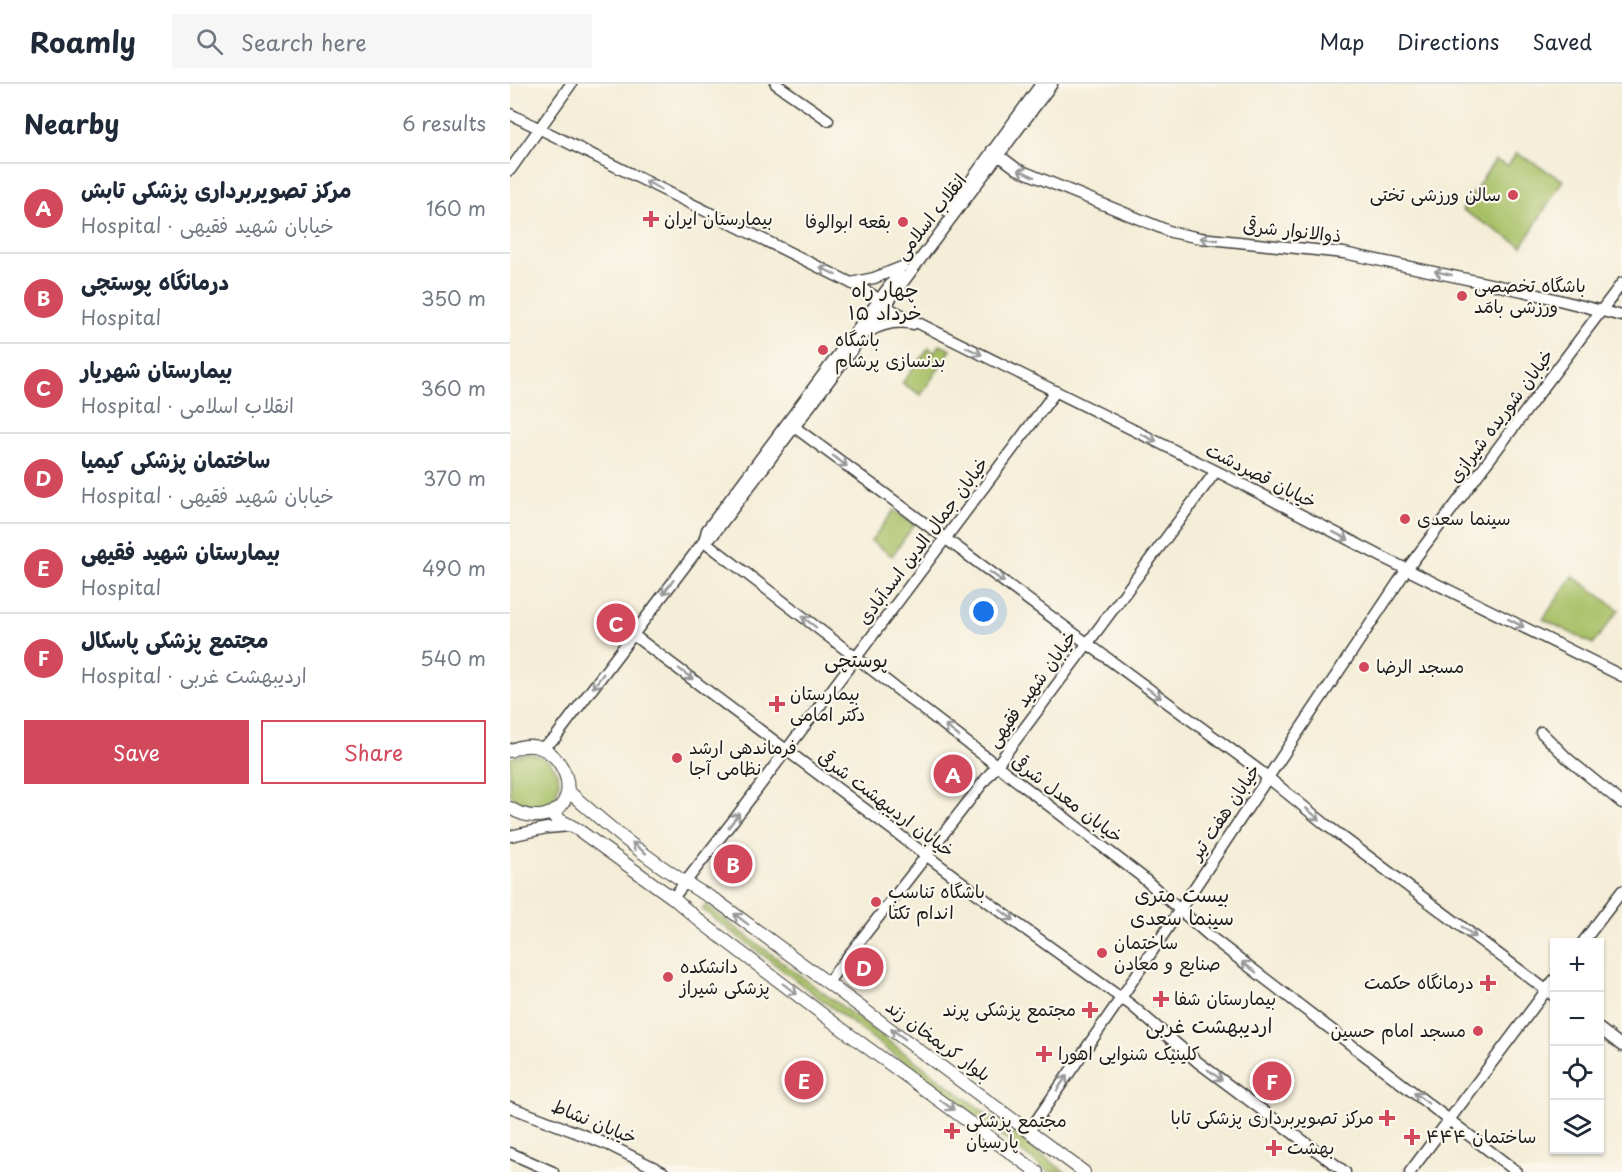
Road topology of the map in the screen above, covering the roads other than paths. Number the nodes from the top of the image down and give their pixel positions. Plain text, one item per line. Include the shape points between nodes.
1 (572, 84) edge
2 (776, 84) edge
3 (1041, 84) edge
4 (1052, 84) edge
5 (510, 114) edge
6 (828, 120) dead end
7 (539, 128) junction
8 (996, 153) junction
9 (510, 170) edge
10 (905, 266) junction
11 (851, 283) junction
12 (1622, 283) edge
13 (882, 302) junction
14 (1602, 310) junction
15 (1622, 316) edge
16 (929, 328) junction
17 (860, 338) junction
18 (1056, 391) junction
19 (794, 426) junction
20 (1216, 471) junction
21 (946, 539) junction
22 (704, 541) junction
23 (1407, 569) junction
24 (632, 634) junction
25 (1086, 643) junction
26 (856, 658) junction
27 (1622, 676) edge
28 (1541, 732) dead end
29 (541, 748) junction
30 (511, 749) edge
31 (787, 750) junction
32 (996, 765) junction
33 (1268, 777) junction
34 (568, 791) junction
35 (1622, 803) edge
36 (512, 812) edge
37 (549, 814) junction
38 (570, 826) junction
39 (510, 836) edge
40 (926, 855) junction
41 (686, 883) junction
42 (1622, 891) edge
43 (708, 896) junction
44 (673, 898) junction
45 (1180, 910) junction
46 (694, 914) junction
47 (1586, 938) edge
48 (828, 982) junction
49 (1550, 992) edge
50 (1550, 994) edge
51 (1121, 999) junction
52 (1604, 1033) edge
53 (1622, 1046) edge
54 (510, 1107) edge
55 (1449, 1120) junction
56 (1029, 1131) junction
57 (510, 1153) edge
58 (553, 1172) edge
59 (663, 1172) edge
60 (1037, 1172) edge
61 (1084, 1172) edge
62 (1345, 1172) edge
63 (1410, 1172) edge
64 (1517, 1172) edge

1 - 7 street
2 - 6 street
3 - 8 street, انقلاب اسلامی
4 - 8 street, انقلاب اسلامی
5 - 7 street, خیابان قصردشت
7 - 9 street
11 -> 7 street, خیابان قصردشت
8 - 10 street, انقلاب اسلامی
8 - 13 street, انقلاب اسلامی
14 -> 8 street, ذوالانوار شرقی via 1344,253 1171,232 1017,169
10 - 11 street
10 - 13 street, انقلاب اسلامی
11 - 13 street, خیابان قصردشت
12 - 14 street, خیابان شوریده شیرازی
13 - 16 street, خیابان قصردشت
13 - 17 street, انقلاب اسلامی
13 - 22 street, انقلاب اسلامی via 706,530
14 - 15 street, ذوالانوار شرقی
14 - 23 street, خیابان شوریده شیرازی
16 - 17 street via 905,322 888,323
16 -> 18 street, خیابان قصردشت
17 - 19 street, انقلاب اسلامی
18 -> 20 street, خیابان قصردشت
18 - 21 street, خیابان جمال الدین اسدآبادی
19 -> 21 street
19 - 22 street, انقلاب اسلامی via 713,535
20 -> 23 street, خیابان قصردشت
20 - 25 street, خیابان شهید فقیهی
21 -> 25 street
21 - 26 street, خیابان جمال الدین اسدآبادی
22 -> 24 street, انقلاب اسلامی
26 -> 22 street, خیابان معدل شرقی
23 -> 27 street, خیابان قصردشت
23 - 33 street, خیابان هفت تیر
24 -> 29 street, انقلاب اسلامی via 555,738
24 -> 31 street, خیابان اردیبهشت شرقی
25 - 32 street, خیابان شهید فقیهی
25 -> 33 street
26 - 31 street, خیابان جمال الدین اسدآبادی
32 -> 26 street, خیابان معدل شرقی
28 - 35 street
29 - 30 main road
29 - 34 main road via 563,767
31 - 40 street, خیابان اردیبهشت شرقی
41 -> 31 street, خیابان جمال الدین اسدآبادی
32 - 40 street, خیابان شهید فقیهی
32 - 45 street, خیابان معدل شرقی
33 - 45 street, خیابان هفت تیر
33 -> 49 street
34 - 37 main road
41 -> 34 main road, بلوار کریمخان زند
36 - 37 main road via 529,816
37 - 38 main road
38 - 39 street
38 - 44 main road
40 - 48 street, خیابان شهید فقیهی
40 -> 51 street, خیابان اردیبهشت شرقی
41 - 43 main road, بلوار کریمخان زند
41 - 44 street, خیابان جمال الدین اسدآبادی
42 - 47 street
43 - 46 main road via 694,900
48 -> 43 main road, بلوار کریمخان زند
44 - 46 main road
45 - 51 street, خیابان هفت تیر
55 -> 45 street, خیابان معدل شرقی
46 -> 60 main road
56 -> 48 main road, بلوار کریمخان زند
50 - 55 street
56 -> 51 street, خیابان هفت تیر
51 -> 62 street via 1198,1063
52 - 53 street
54 - 59 street, خیابان نشاط via 609,1144
55 - 63 street
55 - 64 street, خیابان معدل شرقی
56 - 61 main road, بلوار کریمخان زند
57 - 58 street

